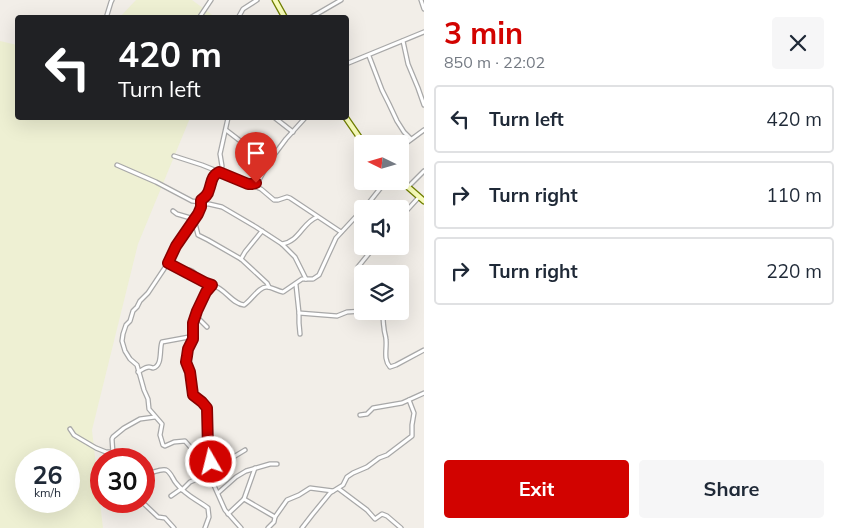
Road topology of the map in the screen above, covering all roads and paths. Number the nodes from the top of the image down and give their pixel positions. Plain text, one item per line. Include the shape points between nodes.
1 (112, 0) edge
2 (211, 0) edge
3 (257, 0) edge
4 (275, 0) edge
5 (341, 0) edge
6 (421, 0) edge
7 (424, 9) edge
8 (107, 15) dead end
9 (201, 15) edge
10 (240, 15) edge
11 (283, 15) edge
12 (315, 15) edge
13 (424, 32) edge
14 (404, 41) junction
15 (369, 56) junction
16 (349, 63) edge
17 (424, 105) edge
18 (228, 120) edge
19 (277, 120) edge
20 (303, 120) edge
21 (347, 120) edge
22 (226, 130) junction
23 (424, 130) edge
24 (292, 132) junction
25 (358, 135) edge
26 (411, 139) joint
27 (174, 156) dead end
28 (271, 159) junction
29 (117, 164) dead end
30 (424, 171) edge
31 (219, 172) junction
32 (259, 180) junction
33 (252, 184) junction
34 (409, 186) edge
35 (258, 188) junction
36 (409, 188) edge
37 (379, 190) edge
38 (419, 197) junction
39 (370, 200) edge
40 (424, 201) edge
41 (201, 202) junction
42 (201, 207) junction
43 (409, 208) edge
44 (173, 211) dead end
45 (317, 217) junction
46 (354, 218) edge
47 (194, 219) junction
48 (262, 231) junction
49 (341, 232) junction
50 (282, 244) junction
51 (368, 255) edge
52 (241, 259) junction
53 (168, 263) junction
54 (360, 265) edge
55 (306, 279) junction
56 (296, 284) junction
57 (212, 285) junction
58 (269, 287) junction
59 (354, 312) edge
60 (299, 313) junction
61 (196, 316) junction
62 (383, 320) edge
63 (207, 327) dead end
64 (300, 334) dead end
65 (193, 335) junction
66 (424, 350) edge
67 (138, 372) junction
68 (424, 393) edge
69 (409, 400) junction
70 (360, 415) dead end
71 (155, 417) junction
72 (70, 428) dead end
73 (96, 448) edge
74 (112, 448) edge
75 (245, 450) dead end
76 (277, 464) dead end
77 (255, 468) junction
78 (214, 470) junction
79 (155, 472) edge
80 (209, 474) junction
81 (212, 480) junction
82 (339, 488) junction
83 (181, 489) junction
84 (333, 492) junction
85 (218, 493) junction
86 (171, 496) dead end
87 (244, 498) junction
88 (154, 513) edge
89 (228, 514) junction
90 (274, 517) junction
91 (174, 528) edge
92 (205, 528) edge
93 (241, 528) edge
94 (268, 528) edge
95 (302, 528) edge
96 (401, 528) edge

1 - 8 street
2 - 9 street
3 - 10 street
4 - 11 main road
5 - 12 street
6 - 7 street
13 - 14 street
14 - 15 street
14 - 17 street via 408,64
15 - 16 street
15 - 26 street via 400,126
18 - 22 street
19 - 24 street
20 - 24 street
21 - 25 main road
22 - 28 street
22 - 31 street
23 - 26 street
24 - 28 street
27 - 31 street
28 - 32 street
29 - 41 street via 192,201
30 - 34 street
31 - 33 street
31 - 41 street via 214,175 208,194
32 - 33 street
32 - 35 street
33 - 35 street
35 - 45 street via 274,200 290,198
36 - 38 main road
37 - 39 street
38 - 40 main road
38 - 43 street
41 - 42 street
42 - 47 street
42 - 48 street via 209,204 222,207
44 - 47 street
45 - 49 street
45 - 50 street via 294,240
46 - 49 street
47 - 52 street via 198,235
47 - 53 street
48 - 50 street
48 - 52 street
49 - 55 street via 319,276
50 - 55 street via 295,257
51 - 54 street
52 - 58 street
53 - 57 street
53 - 67 street via 133,311 122,334 122,344 137,365
55 - 56 street
56 - 58 street via 283,292
56 - 60 street
57 - 58 street via 241,306 247,304 261,288
57 - 61 street via 200,302
59 - 60 street via 337,316
60 - 64 street
61 - 63 street
61 - 65 street
62 - 66 street via 385,351 390,367
65 - 67 street via 162,342 160,362 154,368
65 - 78 street via 186,362 193,395 207,408 208,448
67 - 71 street
68 - 69 street
69 - 70 street via 373,408
69 - 82 street via 414,413 412,436 387,455 350,474
71 - 74 street via 140,419 114,435
71 - 80 street via 162,424 160,436 163,445 185,441
72 - 73 street via 74,435
75 - 78 street
76 - 77 street
77 - 85 street via 246,470
77 - 87 street
78 - 81 street
79 - 83 street via 167,470
80 - 81 street
80 - 83 street
81 - 85 street
82 - 84 street
82 - 96 street via 375,518 382,514
83 - 86 street
83 - 92 street via 208,508
84 - 90 street via 310,488 285,502
84 - 95 street
85 - 89 street
87 - 89 street
87 - 90 street
88 - 91 street
89 - 93 street
90 - 94 street

